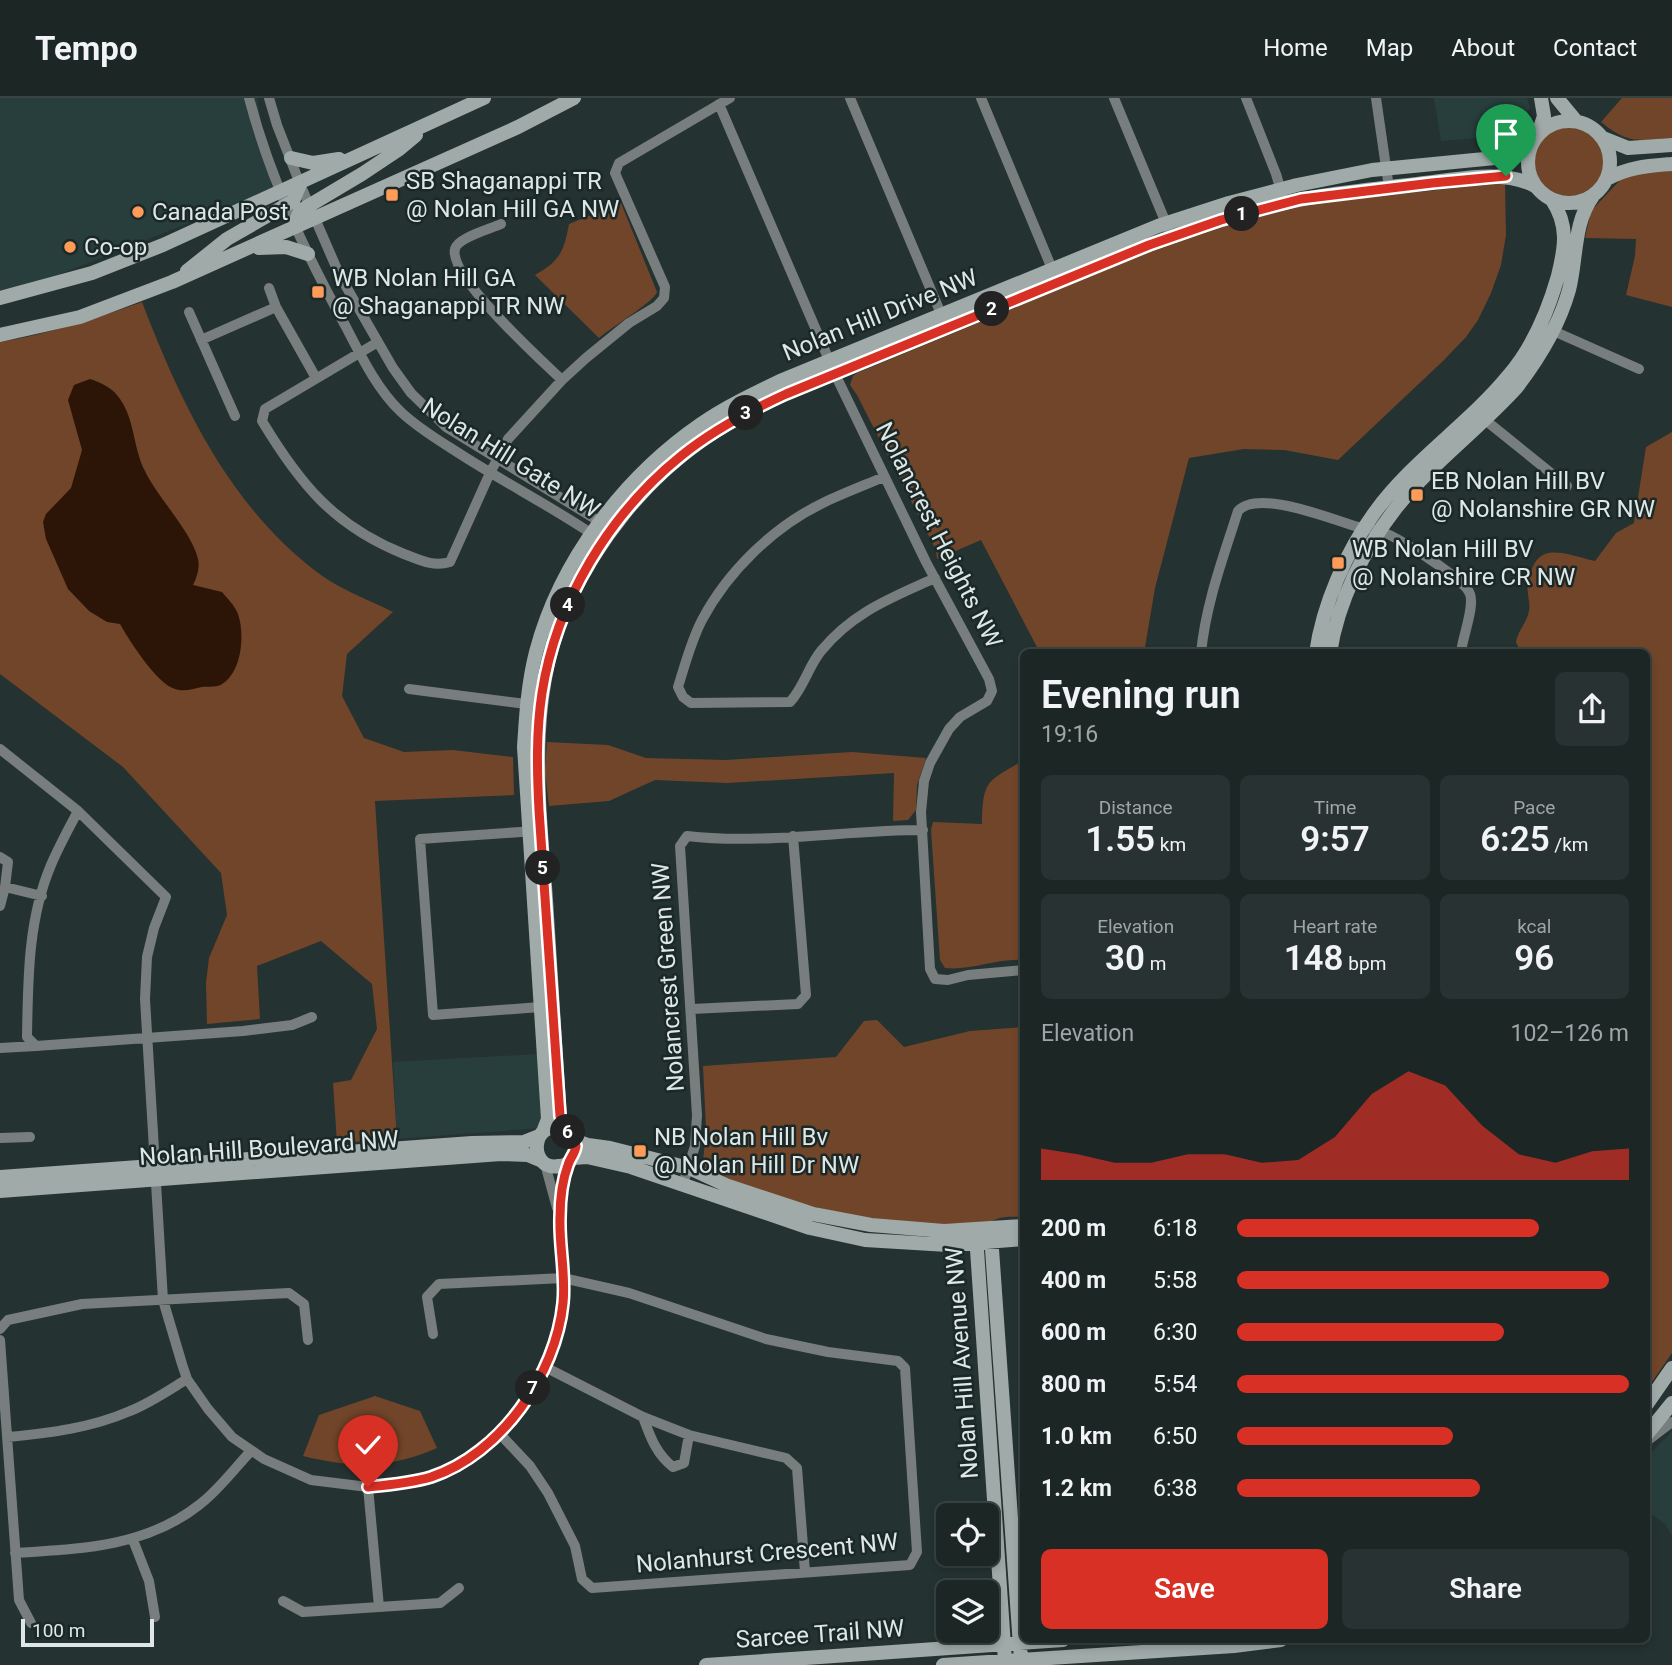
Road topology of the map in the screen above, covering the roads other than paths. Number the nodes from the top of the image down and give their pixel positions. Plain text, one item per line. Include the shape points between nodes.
1 (249, 98) edge
2 (269, 98) edge
3 (484, 98) edge
4 (574, 98) edge
5 (730, 98) edge
6 (850, 98) edge
7 (981, 98) edge
8 (1114, 98) edge
9 (1246, 98) edge
10 (1376, 98) edge
11 (1541, 98) edge
12 (1557, 98) edge
13 (719, 104) junction
14 (1576, 121) junction
15 (427, 125) junction
16 (1603, 138) junction
17 (1534, 140) junction
18 (1672, 145) edge
19 (354, 156) junction
20 (291, 158) junction
21 (1672, 164) edge
22 (1387, 168) junction
23 (1607, 179) junction
24 (300, 184) junction
25 (1535, 186) junction
26 (1389, 188) junction
27 (1282, 196) junction
28 (1593, 196) junction
29 (282, 200) junction
30 (1552, 200) junction
31 (311, 211) junction
32 (501, 224) dead end
33 (293, 227) junction
34 (1169, 230) junction
35 (251, 248) junction
36 (308, 254) junction
37 (1056, 276) junction
38 (172, 282) junction
39 (269, 288) dead end
40 (0, 298) edge
41 (276, 307) junction
42 (189, 312) dead end
43 (944, 321) junction
44 (1547, 328) junction
45 (0, 335) edge
46 (201, 340) junction
47 (378, 342) junction
48 (359, 351) junction
49 (832, 368) junction
50 (1639, 369) dead end
51 (316, 378) junction
52 (562, 380) junction
53 (234, 416) dead end
54 (1480, 416) junction
55 (497, 459) junction
56 (490, 473) junction
57 (884, 477) junction
58 (1567, 486) dead end
59 (1372, 530) junction
60 (602, 532) junction
61 (935, 578) junction
62 (1200, 649) edge
63 (1317, 649) edge
64 (1331, 649) edge
65 (1462, 649) edge
66 (409, 689) dead end
67 (533, 705) junction
68 (0, 749) edge
69 (78, 811) junction
70 (923, 830) junction
71 (535, 831) junction
72 (793, 836) junction
73 (0, 857) edge
74 (3, 892) edge
75 (42, 896) junction
76 (0, 906) edge
77 (1020, 970) edge
78 (540, 1007) junction
79 (692, 1009) junction
80 (312, 1017) dead end
81 (147, 1037) junction
82 (36, 1046) junction
83 (0, 1048) edge
84 (550, 1065) junction
85 (541, 1134) junction
86 (570, 1135) junction
87 (30, 1137) dead end
88 (0, 1138) edge
89 (570, 1160) junction
90 (543, 1162) junction
91 (689, 1168) junction
92 (155, 1172) junction
93 (0, 1178) edge
94 (683, 1184) junction
95 (0, 1191) edge
96 (560, 1218) junction
97 (1020, 1227) edge
98 (983, 1236) junction
99 (1020, 1240) edge
100 (563, 1278) junction
101 (163, 1300) junction
102 (0, 1329) edge
103 (433, 1334) dead end
104 (0, 1340) edge
105 (308, 1340) dead end
106 (545, 1367) junction
107 (1672, 1368) edge
108 (187, 1379) junction
109 (1650, 1400) edge
110 (1672, 1403) edge
111 (643, 1417) junction
112 (1672, 1422) edge
113 (1650, 1430) edge
114 (500, 1434) junction
115 (690, 1434) junction
116 (8, 1437) junction
117 (1650, 1439) edge
118 (251, 1451) junction
119 (368, 1487) junction
120 (133, 1540) junction
121 (15, 1553) junction
122 (805, 1572) junction
123 (459, 1588) dead end
124 (283, 1601) dead end
125 (1016, 1603) junction
126 (379, 1607) junction
127 (1020, 1610) edge
128 (155, 1616) dead end
129 (32, 1623) dead end
130 (1020, 1643) junction
131 (1258, 1643) edge
132 (1004, 1644) junction
133 (1005, 1661) junction
134 (1022, 1662) edge
135 (706, 1665) edge
136 (943, 1665) edge

1 - 29 street, Nolan Hill Gate NW
2 - 20 street, Nolan Hill Gate NW
3 - 15 street
4 - 31 street via 518,127
5 - 13 street
6 - 43 street
7 - 37 street
8 - 34 street
9 - 27 street
10 - 22 street
11 - 17 street via 1544,116
12 - 14 street
13 - 49 street, Nolancrest Heights NW
13 - 52 street via 619,163 615,173 665,287 664,298
14 - 16 street
14 - 17 street via 1554,123
15 - 19 street
15 - 31 street
16 - 18 street via 1628,148
16 - 23 street via 1610,158
17 - 22 street, Nolan Hill Drive NW via 1521,152 1505,157
17 - 25 street via 1528,166
19 - 20 street via 313,163
19 - 24 street
20 - 24 street, Nolan Hill Gate NW
21 - 23 street via 1625,169
22 - 26 street
22 - 27 street, Nolan Hill Drive NW via 1341,175
23 - 28 street
24 - 29 street
24 - 31 street, Nolan Hill Gate NW
25 - 26 street, Nolan Hill Drive NW via 1506,176
25 - 30 street
26 - 27 street, Nolan Hill Drive NW
27 - 34 street, Nolan Hill Drive NW
28 - 30 street via 1573,203
28 - 44 street via 1580,218 1568,291
29 - 33 street, Nolan Hill Gate NW
29 - 38 street
29 - 40 street via 92,273
30 - 44 street via 1563,220 1564,246
31 - 33 street via 300,211
31 - 47 street, Nolan Hill Gate NW
32 - 52 street via 460,241 455,260 486,306
33 - 35 street
33 - 36 street, Nolan Hill Gate NW
34 - 37 street, Nolan Hill Drive NW
35 - 36 street via 286,247
35 - 38 street
36 - 48 street, Nolan Hill Gate NW
37 - 43 street, Nolan Hill Drive NW
38 - 45 street via 80,317
39 - 41 street
41 - 46 street
41 - 51 street
42 - 46 street
43 - 49 street, Nolan Hill Drive NW
44 - 50 street
44 - 54 street
46 - 53 street
47 - 48 street
47 - 55 street, Nolan Hill Gate NW via 424,408
48 - 51 street
48 - 56 street, Nolan Hill Gate NW via 399,410
49 - 57 street, Nolancrest Heights NW
49 - 60 street, Nolan Hill Drive NW via 770,386 701,424 629,487
51 - 56 street via 265,410 262,421 306,488 350,525 383,545 438,566 450,562
52 - 55 street via 508,439
54 - 58 street
54 - 59 street via 1392,491
55 - 56 street
55 - 60 street, Nolan Hill Gate NW
56 - 60 street, Nolan Hill Gate NW
57 - 61 street, Nolancrest Heights NW
57 - 61 street via 797,517 746,560 702,621 678,687 683,697 691,703 790,702 808,668 845,626 875,605
59 - 62 street via 1293,508 1243,505 1211,590
59 - 63 street via 1350,553
59 - 64 street
59 - 65 street via 1436,563 1470,592
60 - 67 street, Nolan Hill Drive NW via 562,618
61 - 70 street, Nolancrest Heights NW via 992,691 987,701 960,717 939,744 924,781
66 - 67 street
67 - 71 street, Nolan Hill Drive NW
68 - 69 street
69 - 75 street
69 - 81 street via 166,897 147,957
70 - 72 street, Nolancrest Green NW
70 - 77 street, Nolancrest Heights NW via 930,970 935,979
71 - 78 street, Nolan Hill Drive NW
71 - 78 street via 420,839 433,1015
71 - 84 street, Nolan Hill Drive NW
72 - 79 street via 806,995 798,1003
72 - 79 street, Nolancrest Green NW via 720,840 687,836 680,846
73 - 74 street via 8,862
74 - 75 street
74 - 76 street
75 - 82 street via 28,973 27,1037
78 - 84 street, Nolan Hill Drive NW
79 - 91 street, Nolancrest Green NW via 697,1115
80 - 81 street via 292,1025
81 - 82 street
81 - 92 street
82 - 83 street
84 - 85 street, Nolan Hill Drive NW via 548,1119
84 - 86 street, Nolan Hill Drive NW via 560,1119
85 - 86 street via 555,1127
85 - 90 street via 536,1148
85 - 92 street, Nolan Hill Boulevard NW via 524,1142
86 - 89 street via 576,1146
86 - 91 street via 582,1144
87 - 88 street
89 - 90 street via 557,1167
89 - 94 street via 580,1156 600,1159
89 - 96 street
90 - 92 street, Nolan Hill Boulevard NW via 528,1155 501,1154
90 - 96 street
91 - 94 street, Nolancrest Green NW
91 - 98 street via 813,1214
92 - 93 street, Nolan Hill Boulevard NW
92 - 95 street, Nolan Hill Boulevard NW
92 - 101 street
94 - 98 street via 810,1228 865,1240 947,1245
96 - 100 street
97 - 98 street
98 - 99 street
98 - 125 street, Nolan Hill Avenue NW
98 - 132 street, Nolan Hill Avenue NW
100 - 103 street via 439,1284 427,1297
100 - 106 street via 563,1303
100 - 122 street, Nolanhurst Crescent NW via 629,1293 766,1339 898,1361 905,1368 917,1552 910,1565
101 - 102 street via 48,1310 8,1320
101 - 105 street via 289,1293 304,1304
101 - 108 street
104 - 116 street
106 - 111 street
106 - 114 street
107 - 109 street
108 - 116 street via 131,1410 91,1424
108 - 118 street via 208,1409
110 - 113 street
111 - 115 street
111 - 115 street via 652,1441 673,1467 684,1463
112 - 117 street
114 - 119 street via 457,1465 431,1477
114 - 122 street, Nolanhurst Crescent NW via 548,1493 575,1546 582,1579 592,1588
115 - 122 street via 786,1458 797,1468
116 - 121 street
118 - 119 street via 311,1480
118 - 120 street via 201,1504 172,1525
119 - 126 street
120 - 121 street
120 - 128 street via 149,1581
121 - 129 street via 19,1600
123 - 126 street via 440,1603
124 - 126 street via 303,1612
125 - 127 street
125 - 130 street, Nolan Hill Avenue NW
130 - 132 street, Sarcee Trail NW
130 - 134 street, Nolan Hill Avenue NW
131 - 134 street
132 - 133 street, Nolan Hill Avenue NW
132 - 135 street, Sarcee Trail NW
133 - 134 street
133 - 136 street

